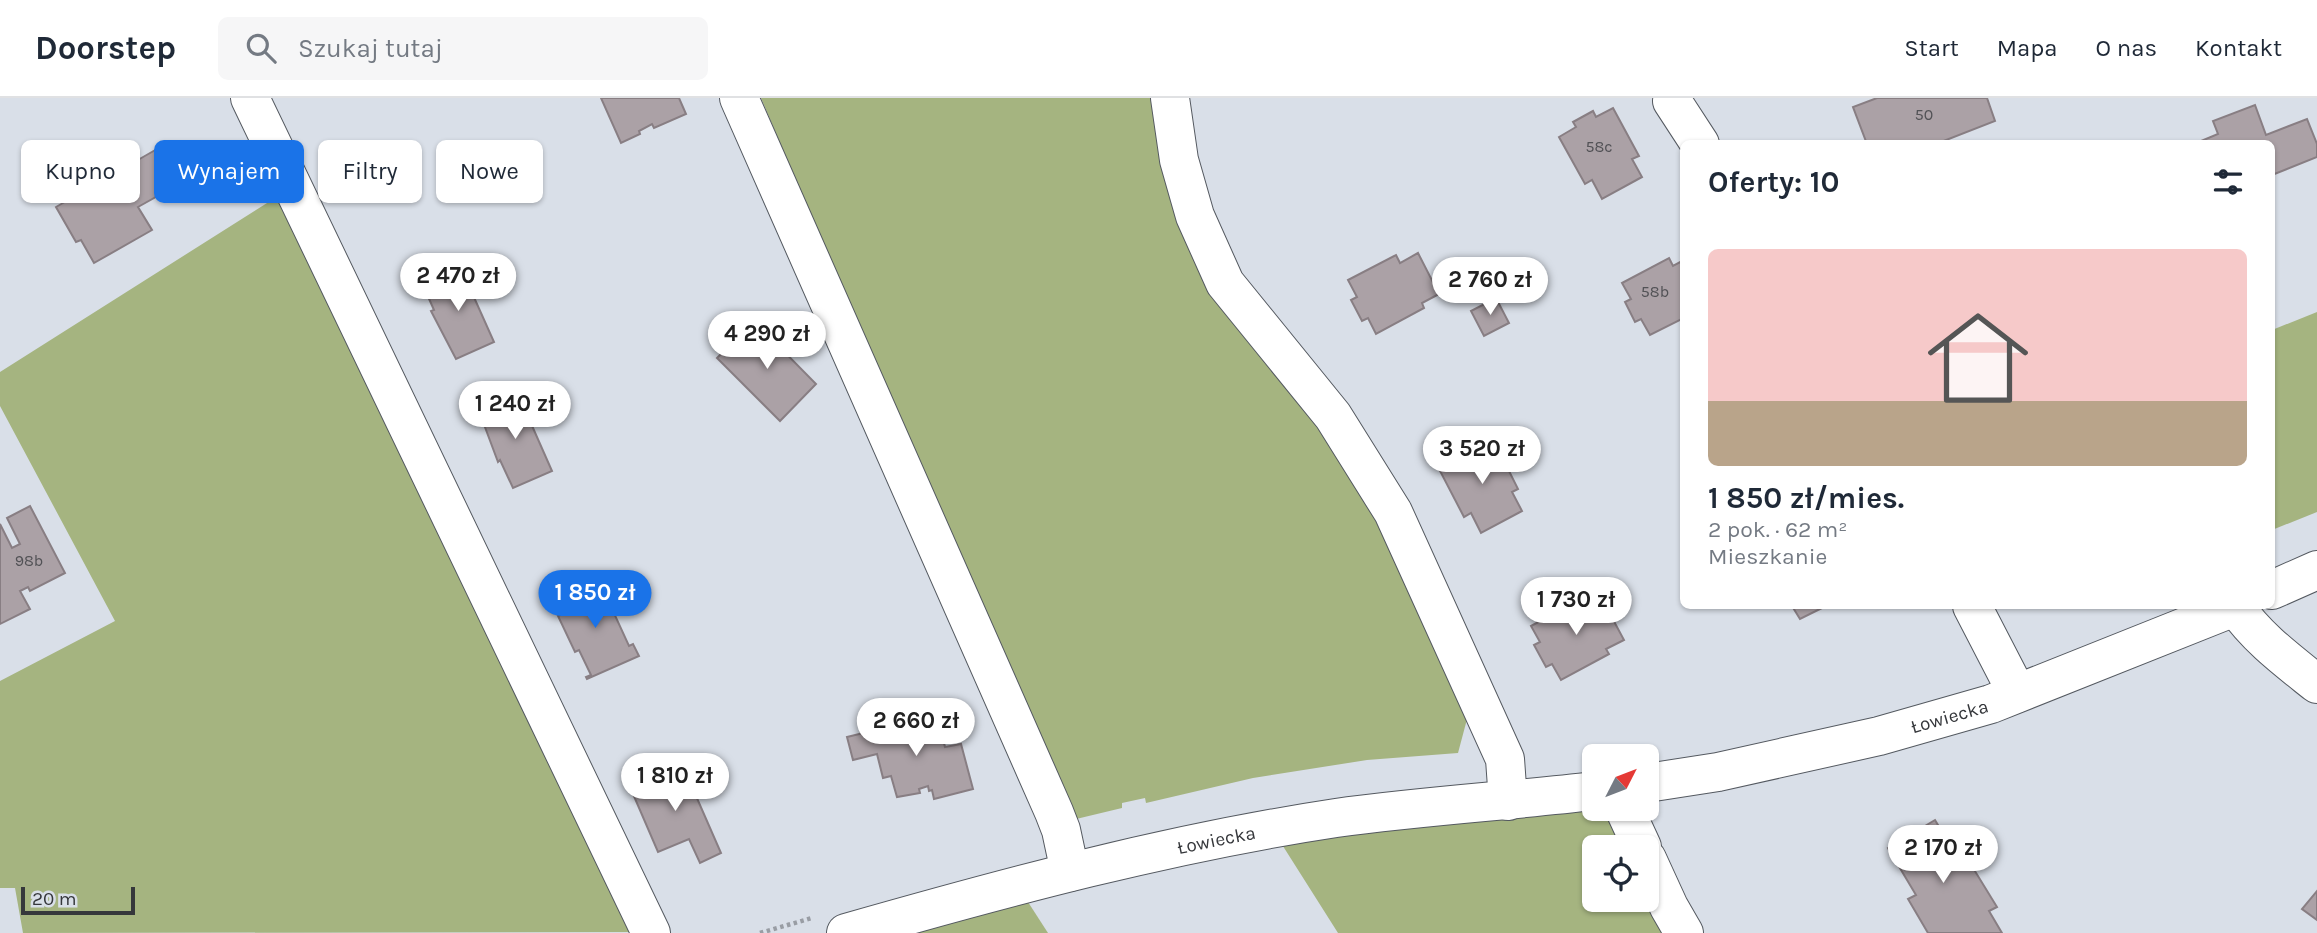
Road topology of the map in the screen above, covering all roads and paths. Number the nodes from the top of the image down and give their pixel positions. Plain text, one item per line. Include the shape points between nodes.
1 (250, 98) edge
2 (739, 98) edge
3 (1170, 98) edge
4 (1672, 101) dead end
5 (1697, 140) edge
6 (2317, 570) edge
7 (2275, 589) edge
8 (1974, 609) edge
9 (2228, 609) edge
10 (2238, 609) edge
11 (2317, 684) edge
12 (2017, 693) junction
13 (1659, 781) edge
14 (1582, 792) edge
15 (1508, 801) junction
16 (1070, 872) junction
17 (1659, 885) edge
18 (651, 933) edge
19 (846, 933) edge
20 (1684, 933) edge

1 - 18 street
2 - 16 street via 1054,812
3 - 15 street via 1185,183 1225,283 1333,416 1393,512 1505,759
4 - 5 street
6 - 7 street
8 - 12 street
9 - 12 street, Łowiecka
10 - 11 street via 2279,655
12 - 13 street, Łowiecka via 1879,737
14 - 15 street, Łowiecka
15 - 16 street, Łowiecka via 1335,819 1196,843
16 - 19 street, Łowiecka
17 - 20 street

